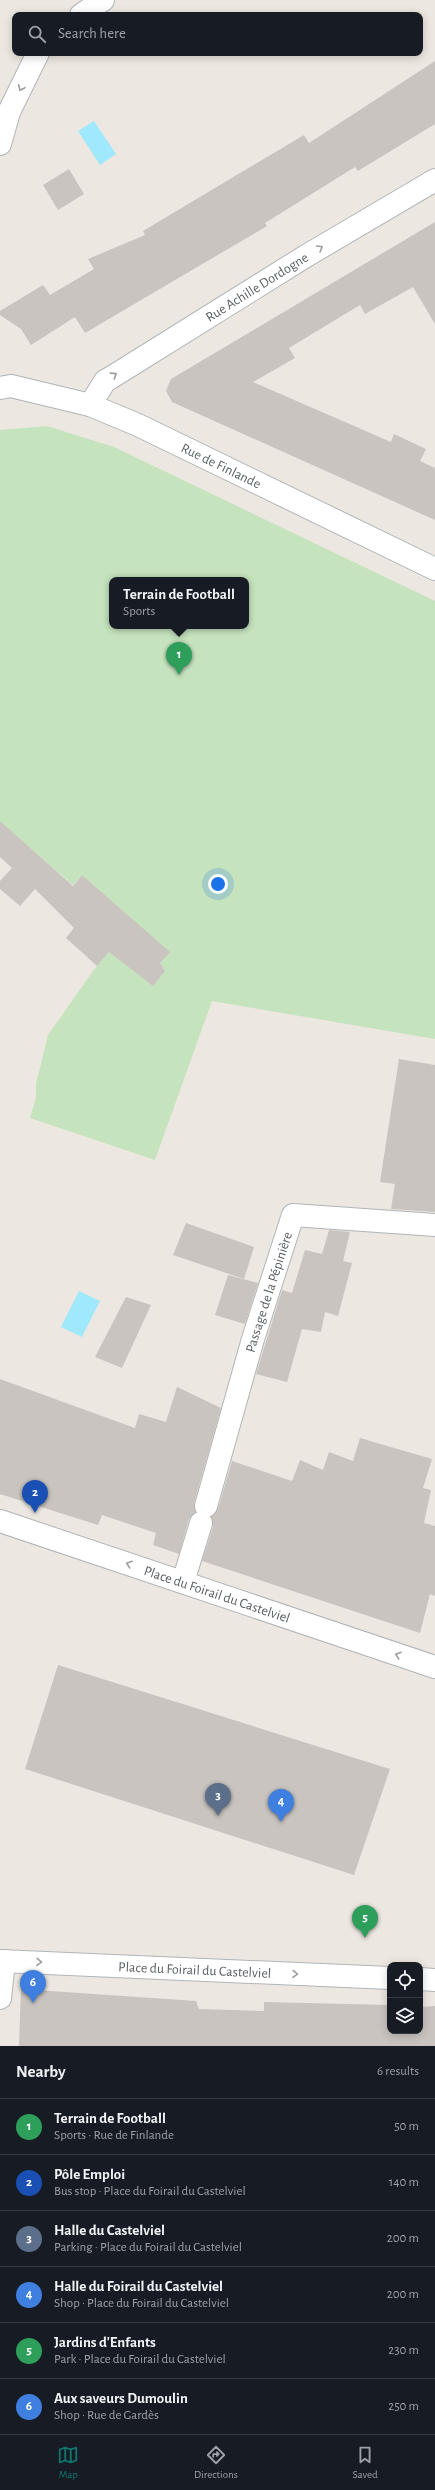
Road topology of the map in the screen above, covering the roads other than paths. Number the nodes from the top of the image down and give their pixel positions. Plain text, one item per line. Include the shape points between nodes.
1 (103, 0) edge
2 (85, 12) edge
3 (37, 56) edge
4 (0, 144) edge
5 (435, 180) edge
6 (0, 388) edge
7 (90, 405) junction
8 (435, 569) edge
9 (435, 1225) edge
10 (0, 1521) edge
11 (183, 1582) junction
12 (435, 1667) edge
13 (2, 1961) edge
14 (387, 1978) edge
15 (423, 1979) edge
16 (435, 1980) edge
17 (0, 1998) edge

1 - 2 street
3 -> 4 street via 9,112
7 -> 5 street, Rue Achille Dordogne via 105,382 112,377 306,256
6 - 7 street, Rue de Finlande via 11,386
7 - 8 street, Rue de Finlande via 138,425
9 - 11 street, Passage de la Pépinière via 293,1214 253,1339
11 -> 10 street, Place du Foirail du Castelviel
12 -> 11 street, Place du Foirail du Castelviel
13 -> 14 street, Place du Foirail du Castelviel
13 - 17 street
15 - 16 street

